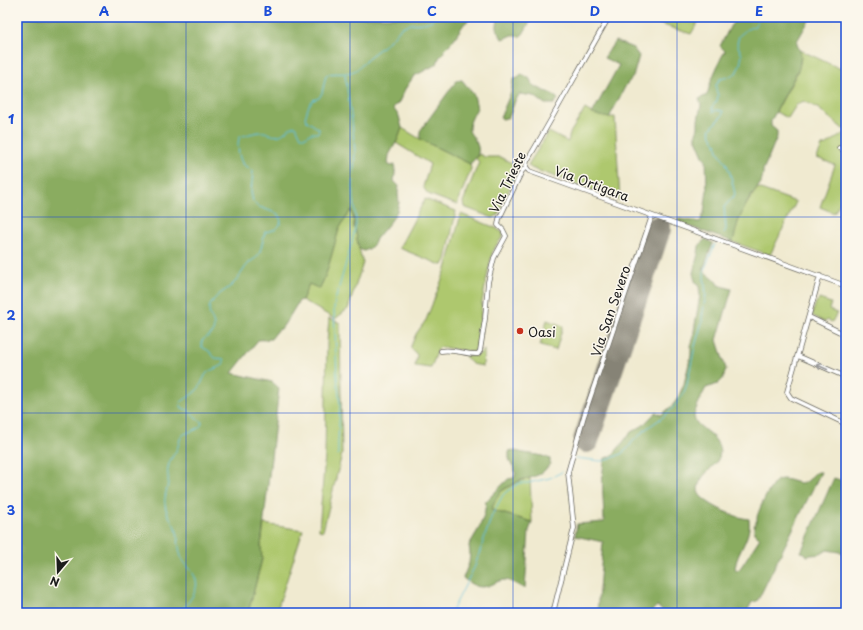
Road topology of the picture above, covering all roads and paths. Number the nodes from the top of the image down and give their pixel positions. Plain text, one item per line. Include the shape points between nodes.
1 (608, 17) edge
2 (839, 148) dead end
3 (846, 151) edge
4 (526, 167) junction
5 (652, 216) junction
6 (820, 276) junction
7 (846, 286) edge
8 (809, 317) junction
9 (846, 335) edge
10 (441, 351) dead end
11 (798, 356) junction
12 (846, 378) edge
13 (846, 424) edge
14 (846, 608) edge
15 (553, 613) edge
16 (842, 613) edge

1 - 4 street, Via Trieste via 527,161
2 - 3 street
4 - 5 street, Via Ortigara via 530,171
4 - 10 street, Via Trieste via 499,219 498,225 506,236 494,258 488,282 480,351 473,354
5 - 6 street
5 - 15 street, Via San Severo via 584,416 568,472 574,528
6 - 7 street
6 - 8 street
8 - 9 street
8 - 11 street
12 -> 11 street
11 - 13 street via 787,389 788,394 791,398
14 - 16 street

